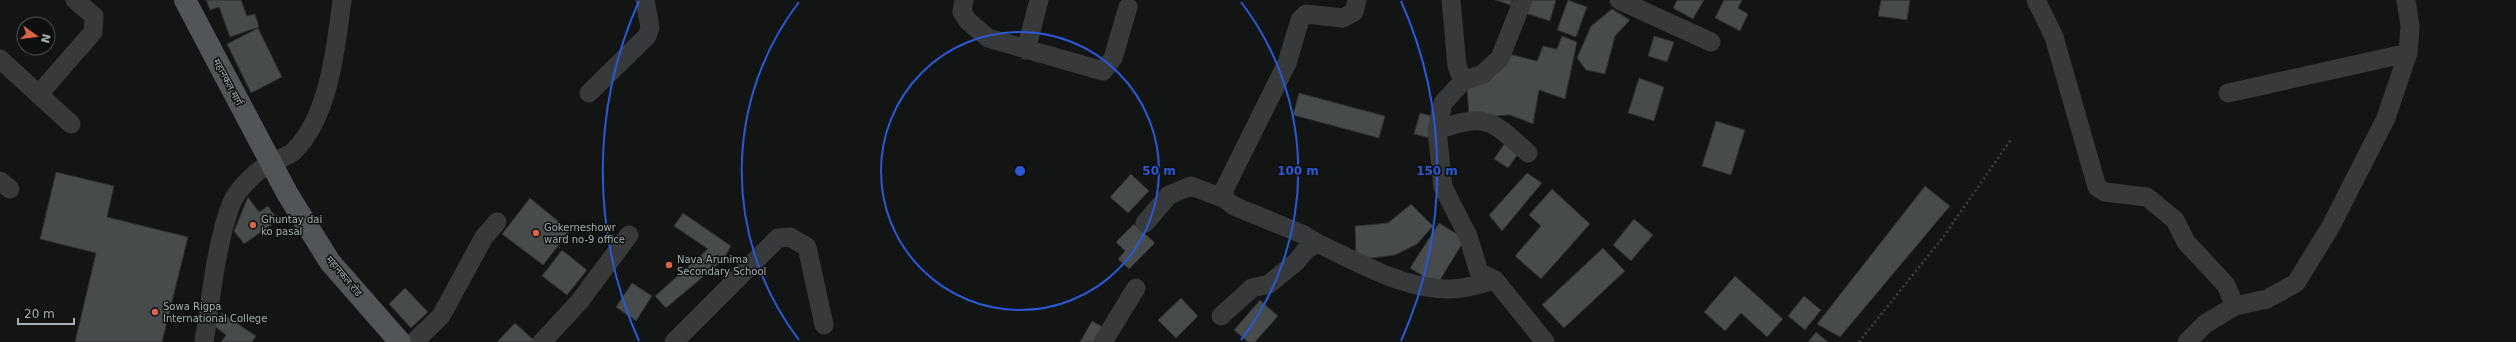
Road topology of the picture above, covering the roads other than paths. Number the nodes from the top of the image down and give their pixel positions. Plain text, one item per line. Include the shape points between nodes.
1 (75, 0) edge
2 (186, 0) edge
3 (342, 0) edge
4 (645, 0) edge
5 (964, 0) edge
6 (1039, 0) edge
7 (1357, 0) edge
8 (1451, 0) edge
9 (1523, 0) edge
10 (1619, 0) edge
11 (2036, 0) edge
12 (2406, 0) edge
13 (1128, 6) dead end
14 (1711, 42) dead end
15 (1026, 50) junction
16 (2408, 53) junction
17 (0, 60) edge
18 (1463, 81) junction
19 (589, 93) dead end
20 (2228, 93) dead end
21 (39, 94) junction
22 (71, 124) dead end
23 (1437, 130) junction
24 (1528, 153) dead end
25 (270, 163) junction
26 (1225, 199) junction
27 (497, 222) dead end
28 (1144, 223) dead end
29 (629, 235) dead end
30 (1317, 243) junction
31 (1495, 280) junction
32 (1136, 288) dead end
33 (2234, 306) junction
34 (1221, 316) dead end
35 (824, 325) dead end
36 (204, 342) edge
37 (400, 342) edge
38 (414, 342) edge
39 (542, 342) edge
40 (674, 342) edge
41 (1103, 342) edge
42 (1545, 342) edge
43 (2187, 342) edge

1 - 21 street via 94,16 93,32
2 - 25 main road, महानकल मार्ग
3 - 25 street via 336,44 322,103 310,131 293,152
4 - 19 street via 650,28 647,36
5 - 15 street via 962,12 968,21 988,38
6 - 15 street
7 - 26 street via 1354,12 1343,18 1306,14 1300,20 1287,63 1224,190
8 - 18 street via 1457,66
9 - 18 street via 1500,58 1483,74
10 - 14 street
11 - 33 street via 2054,37 2097,187 2105,192 2147,197 2175,220 2186,242 2226,285
12 - 16 street via 2410,26
13 - 15 street via 1114,58 1103,71
16 - 20 street
16 - 33 street via 2386,118 2331,226 2296,283 2267,299
17 - 21 street
18 - 23 street via 1443,103
21 - 22 street
23 - 24 street via 1463,121 1485,120 1506,133
23 - 31 street via 1443,187 1468,236 1479,272
25 - 36 street via 241,187 232,202 220,247
25 - 37 main road, महानकल रोड via 330,262
26 - 28 street via 1191,186 1170,195
26 - 30 street via 1234,206 1302,234
27 - 38 street via 484,237 441,316
29 - 39 street via 579,302
30 - 31 street via 1402,280 1439,288 1461,288
30 - 34 street via 1269,284 1252,288
31 - 42 street
32 - 41 street
33 - 43 street via 2205,324
35 - 40 street via 807,247 790,237 778,238

